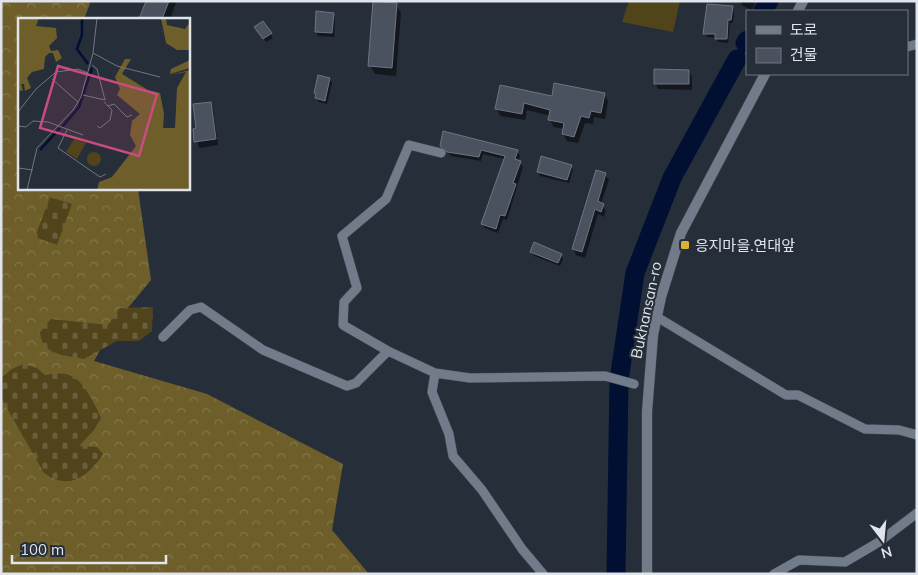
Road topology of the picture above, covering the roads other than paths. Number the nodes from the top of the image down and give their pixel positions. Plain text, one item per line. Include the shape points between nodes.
1 (764, 75) edge
2 (441, 153) dead end
3 (657, 317) junction
4 (163, 337) dead end
5 (388, 351) junction
6 (435, 373) junction
7 (634, 383) dead end
8 (917, 436) edge
9 (917, 513) edge
10 (543, 574) edge
11 (647, 574) edge
12 (774, 574) edge

1 - 3 street, Bukhansan-ro via 681,233
2 - 5 street via 409,145 386,199 342,236 357,288 344,302 343,325
3 - 8 street via 786,394 798,395 865,429 900,430
3 - 11 street, Bukhansan-ro via 647,412
4 - 5 street via 190,310 201,307 263,350 347,386 356,383
5 - 6 street
6 - 7 street via 470,378 606,376
6 - 10 street via 432,392 450,434 453,456
9 - 12 street via 846,562 799,560

